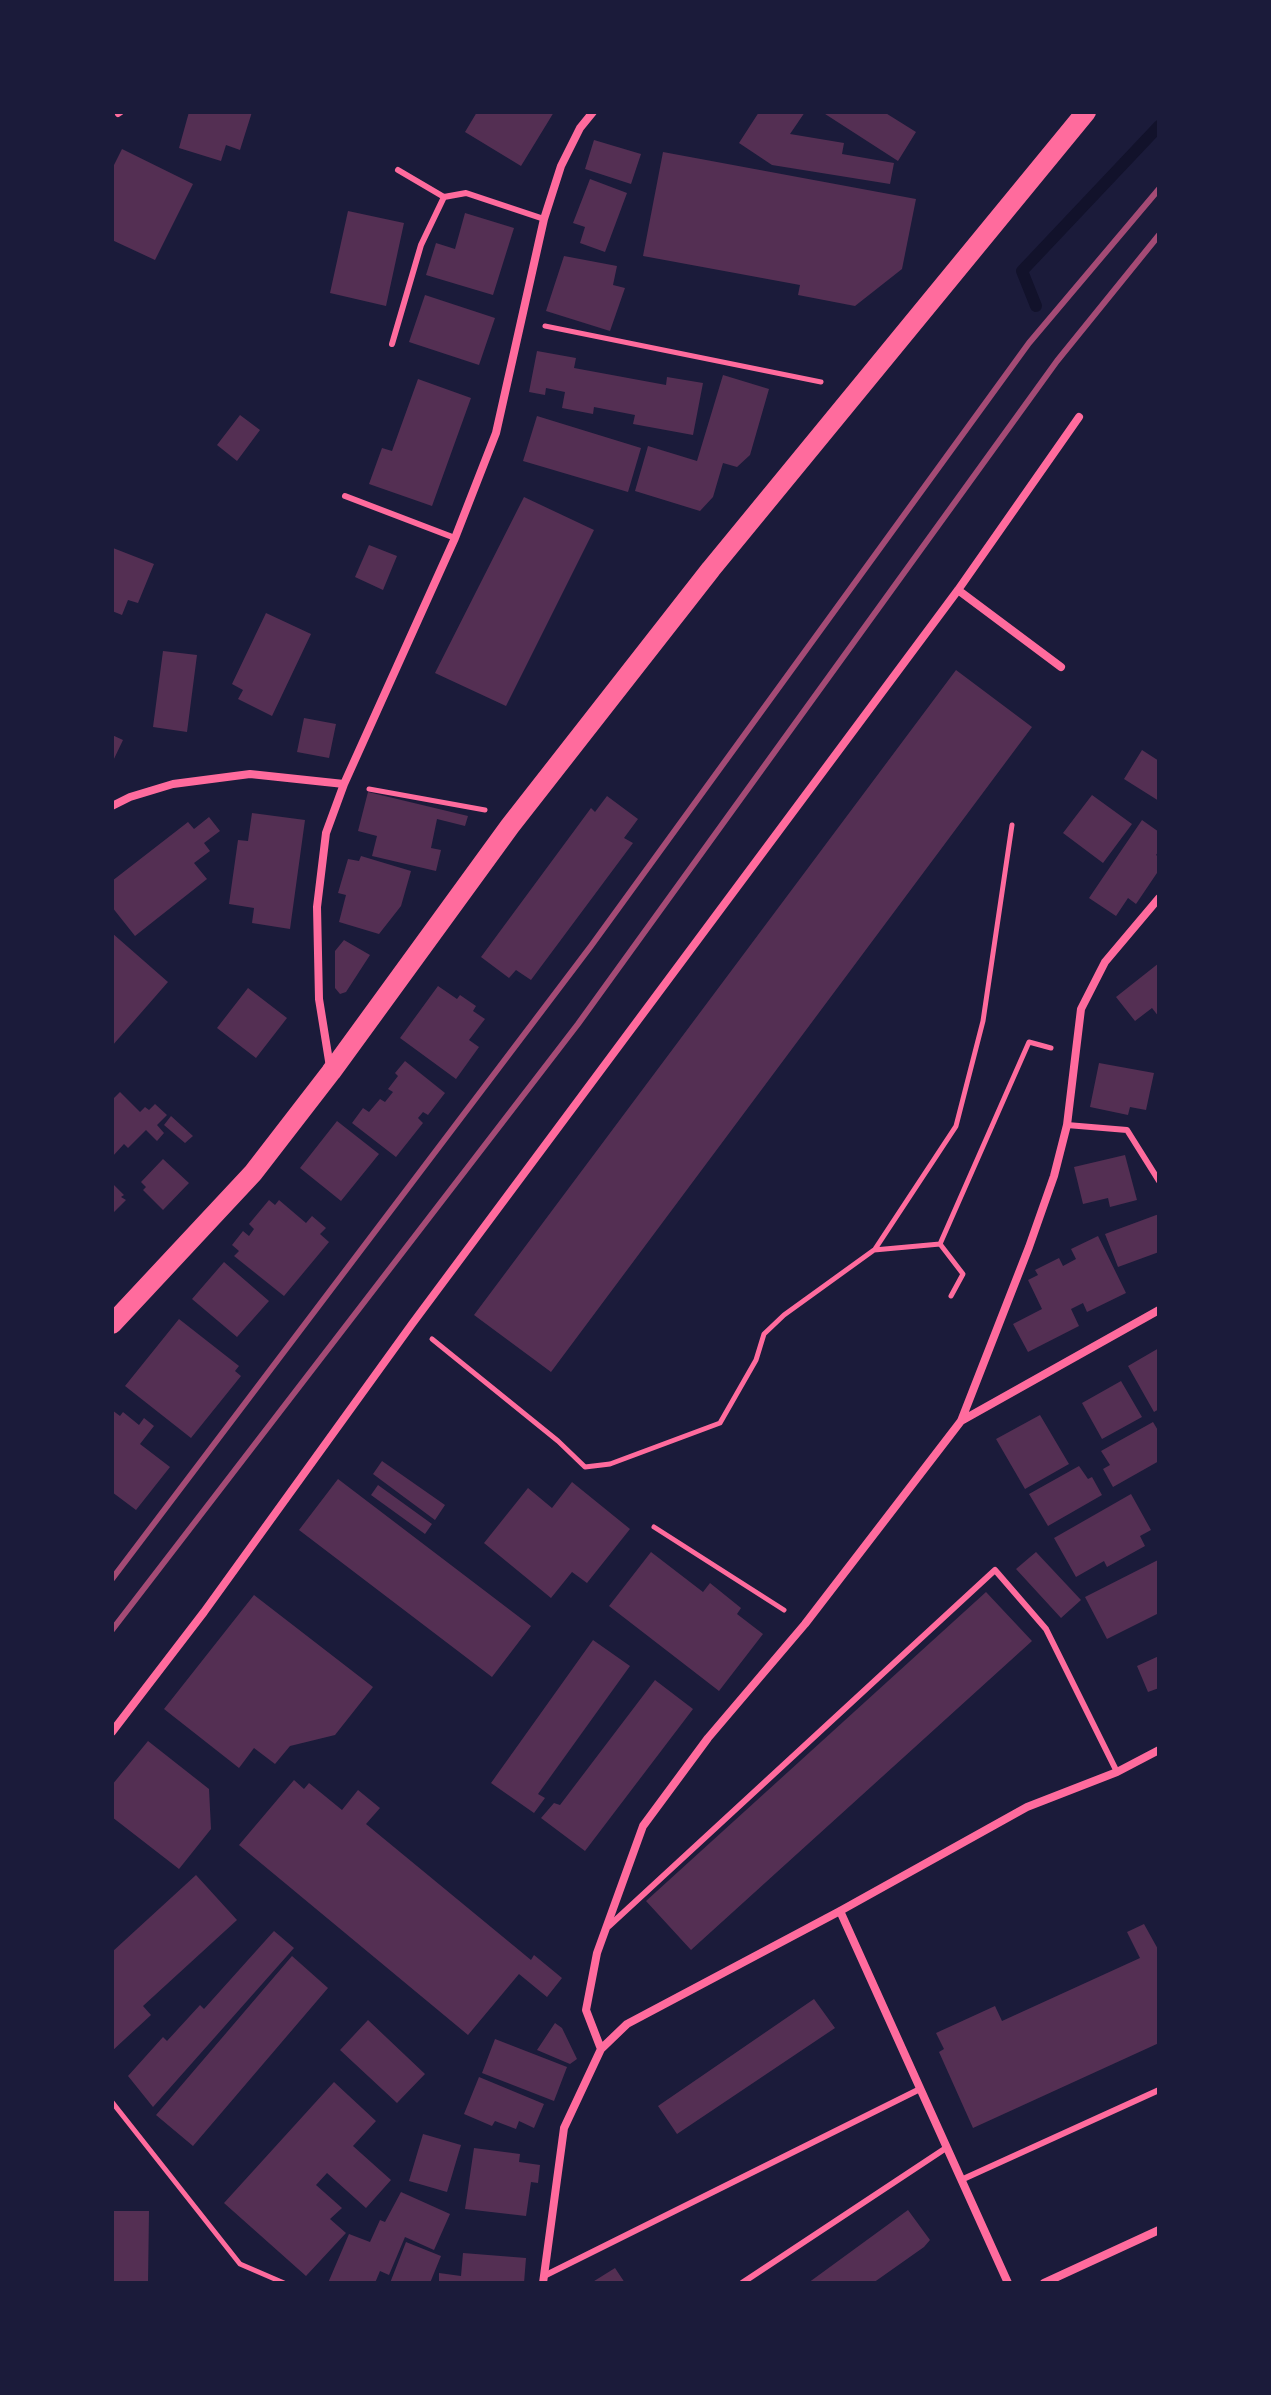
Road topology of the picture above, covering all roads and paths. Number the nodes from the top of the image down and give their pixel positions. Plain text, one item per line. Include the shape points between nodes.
1 (593, 112) edge
2 (1086, 112) edge
3 (398, 170) dead end
4 (444, 197) junction
5 (544, 219) junction
6 (521, 321) junction
7 (392, 344) dead end
8 (826, 383) dead end
9 (1079, 417) dead end
10 (345, 496) dead end
11 (455, 538) junction
12 (958, 590) junction
13 (1061, 667) dead end
14 (344, 784) junction
15 (112, 806) edge
16 (486, 810) dead end
17 (1012, 825) dead end
18 (1159, 898) edge
19 (1029, 1042) dead end
20 (331, 1072) junction
21 (1067, 1125) junction
22 (1159, 1181) edge
23 (940, 1244) junction
24 (874, 1250) junction
25 (951, 1296) dead end
26 (1159, 1310) edge
27 (112, 1324) edge
28 (412, 1324) junction
29 (961, 1421) junction
30 (654, 1527) dead end
31 (805, 1624) junction
32 (112, 1732) edge
33 (1159, 1750) edge
34 (1117, 1772) junction
35 (840, 1911) junction
36 (606, 1928) junction
37 (601, 2049) junction
38 (920, 2089) junction
39 (1159, 2090) edge
40 (112, 2102) edge
41 (946, 2148) junction
42 (961, 2180) junction
43 (1159, 2230) edge
44 (544, 2279) edge
45 (284, 2283) edge
46 (742, 2283) edge
47 (1008, 2283) edge
48 (1044, 2283) edge

1 - 5 street via 561,166
2 - 20 main road via 692,594 510,826
3 - 4 lane
4 - 5 lane via 466,193
4 - 7 lane via 421,245
5 - 6 street
6 - 8 path
6 - 11 street via 496,433
9 - 12 street
10 - 11 lane
11 - 14 street
12 - 13 street
12 - 28 street
14 - 15 street via 250,774 173,784
14 - 16 path
14 - 20 street via 326,833 317,907 319,999
17 - 24 path via 983,1021 956,1126
18 - 21 street via 1105,962 1081,1009
19 - 23 path
20 - 27 main road via 253,1173
21 - 22 lane via 1127,1130
21 - 29 street via 1029,1247
23 - 24 path
23 - 25 path via 963,1274
24 - 28 path via 764,1334 756,1360 720,1423 610,1464 585,1467
26 - 29 street
28 - 32 street
29 - 31 street
30 - 31 path
31 - 36 street via 708,1738 643,1826
33 - 34 street
34 - 35 street via 1027,1807
34 - 36 lane via 1046,1629 995,1570
35 - 37 street via 627,2024
35 - 38 street
36 - 37 street via 586,2010
37 - 44 street via 564,2128
38 - 41 street
38 - 44 lane
39 - 42 lane
40 - 45 path via 240,2264
41 - 42 street
41 - 46 lane
42 - 47 street
43 - 48 street

